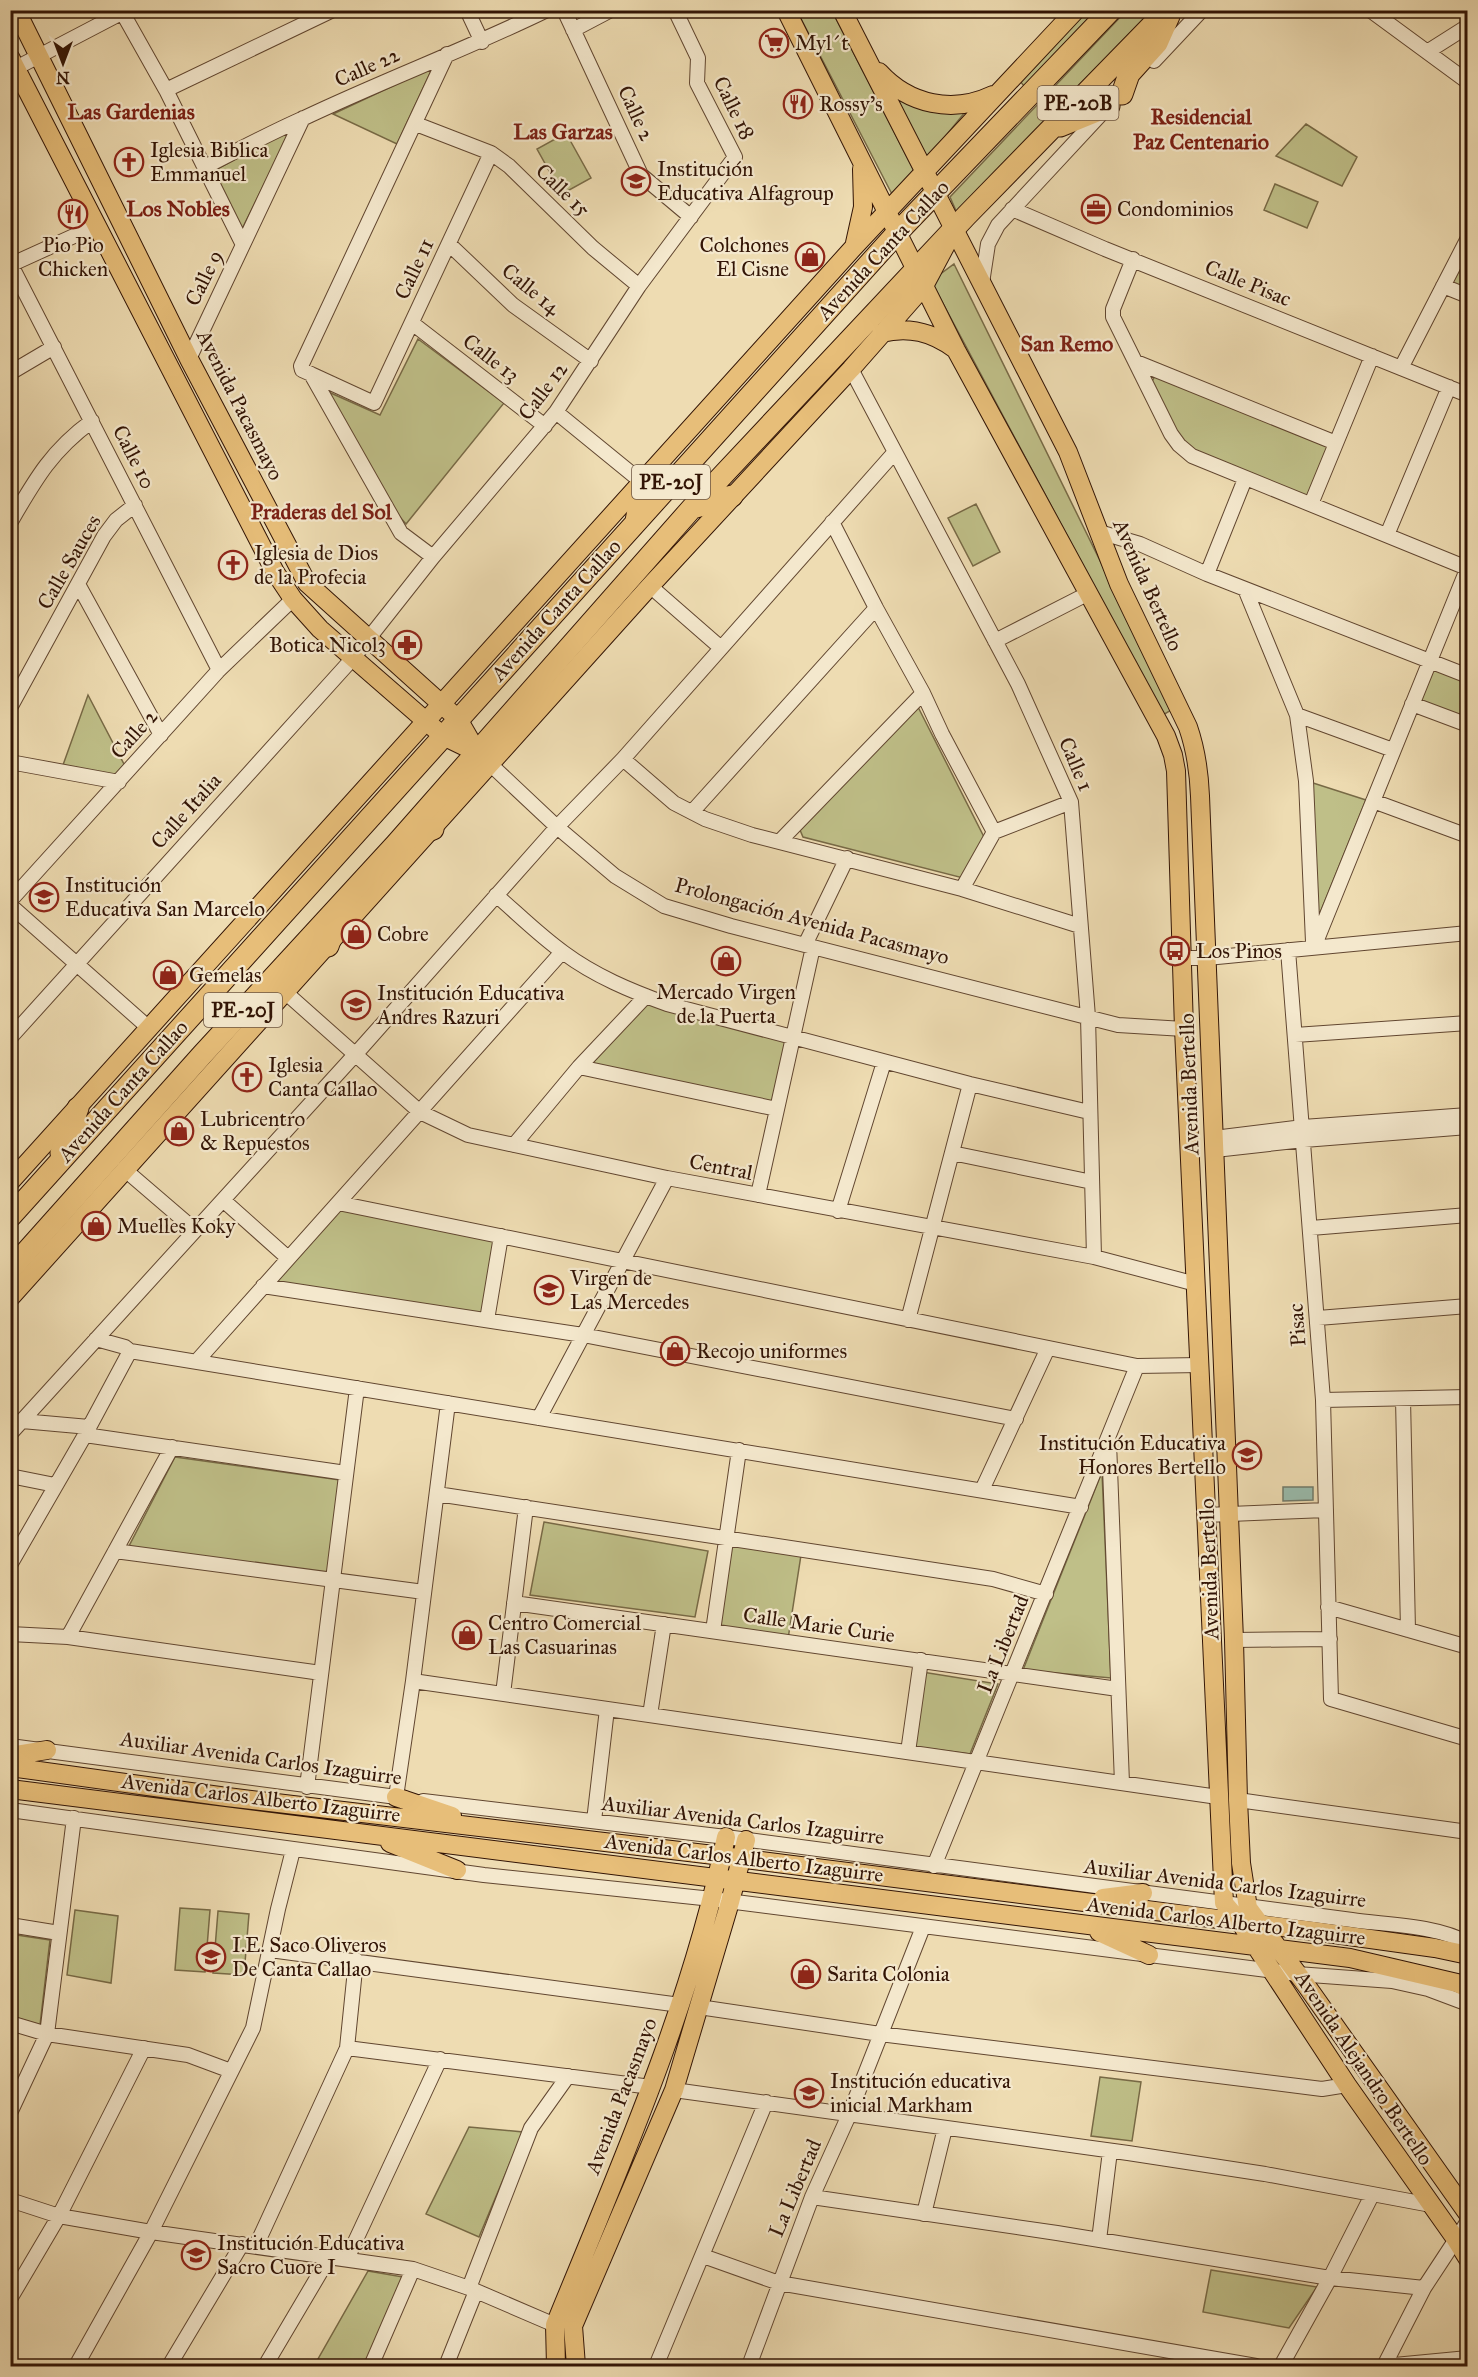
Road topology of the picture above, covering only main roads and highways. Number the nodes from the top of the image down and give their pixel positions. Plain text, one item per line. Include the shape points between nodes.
1 (16, 10) edge
2 (786, 10) edge
3 (842, 10) edge
4 (1076, 10) edge
5 (1111, 10) edge
6 (1169, 10) edge
7 (868, 60) junction
8 (13, 62) edge
9 (997, 93) junction
10 (1052, 130) junction
11 (861, 162) junction
12 (925, 172) junction
13 (945, 183) junction
14 (887, 212) junction
15 (960, 223) junction
16 (897, 233) junction
17 (853, 248) junction
18 (920, 278) junction
19 (881, 333) junction
20 (956, 350) junction
21 (643, 483) junction
22 (732, 495) junction
23 (692, 508) junction
24 (636, 521) junction
25 (417, 682) junction
26 (403, 700) junction
27 (441, 704) junction
28 (458, 719) junction
29 (426, 721) junction
30 (443, 736) junction
31 (484, 758) junction
32 (433, 829) junction
33 (396, 844) junction
34 (346, 897) junction
35 (328, 946) junction
36 (78, 1108) junction
37 (57, 1165) junction
38 (10, 1182) edge
39 (34, 1191) junction
40 (10, 1197) edge
41 (10, 1217) edge
42 (10, 1270) edge
43 (10, 1298) edge
44 (47, 1750) road end
45 (10, 1756) edge
46 (10, 1767) edge
47 (11, 1789) edge
48 (396, 1797) road end
49 (226, 1806) junction
50 (488, 1828) junction
51 (366, 1834) junction
52 (726, 1837) road end
53 (746, 1840) road end
54 (722, 1856) junction
55 (741, 1859) junction
56 (457, 1870) road end
57 (718, 1877) junction
58 (736, 1881) junction
59 (1143, 1893) road end
60 (1073, 1901) junction
61 (1224, 1903) joint
62 (1244, 1915) junction
63 (1080, 1924) junction
64 (1261, 1925) junction
65 (1255, 1946) junction
66 (1280, 1950) junction
67 (1149, 1955) road end
68 (1467, 1955) edge
69 (1297, 1974) joint
70 (1467, 1988) edge
71 (1467, 2214) edge
72 (1467, 2259) edge
73 (588, 2266) junction
74 (556, 2367) edge
75 (576, 2367) edge

1 - 25 main road, Avenida Pacasmayo via 189,359 307,583
2 - 11 main road, Avenida Bertello
3 - 7 main road, Avenida Bertello
4 - 9 main road, Avenida Canta Callao
5 - 13 highway, Avenida Canta Callao / PE-20B
6 - 10 highway, Avenida Canta Callao / PE-20B
6 - 10 highway via 1157,43 1129,74 1116,100
7 - 9 main road via 898,89 916,99 936,104 968,104
7 - 12 main road, Avenida Bertello
8 - 26 main road via 274,572 320,628
9 - 12 main road, Avenida Canta Callao
10 - 15 highway, Avenida Canta Callao / PE-20B
11 - 14 main road, Avenida Bertello
11 - 17 main road via 863,207
12 - 13 main road, Avenida Bertello
12 - 14 main road, Avenida Canta Callao
13 - 15 main road, Avenida Bertello
13 - 16 highway, Avenida Canta Callao / PE-20J
14 - 16 main road, Avenida Bertello
14 - 17 main road, Avenida Canta Callao
15 - 18 highway, Avenida Canta Callao / PE-20J
15 - 62 main road, Avenida Bertello via 982,284 1068,452 1119,584 1195,747 1207,958
16 - 18 main road, Avenida Bertello
16 - 24 highway, Avenida Canta Callao / PE-20J
17 - 21 main road, Avenida Canta Callao
18 - 19 main road, Avenida Canta Callao
18 - 20 main road, Avenida Bertello
18 - 23 highway, Avenida Canta Callao / PE-20J
19 - 20 main road via 919,331
19 - 22 main road, Avenida Canta Callao
20 - 61 main road, Avenida Bertello via 1166,736 1176,771
21 - 24 highway
21 - 27 main road, Avenida Canta Callao
22 - 23 highway
22 - 31 main road, Avenida Canta Callao
23 - 31 highway, Avenida Canta Callao / PE-20J
24 - 28 highway, Avenida Canta Callao / PE-20J
25 - 26 main road via 403,688
25 - 27 main road, Avenida Pacasmayo
26 - 29 main road
27 - 28 main road, Avenida Pacasmayo
27 - 29 main road, Avenida Canta Callao
28 - 30 highway, Avenida Canta Callao / PE-20J
28 - 31 main road, Avenida Pacasmayo
29 - 30 main road
29 - 36 main road, Avenida Canta Callao
30 - 31 main road
30 - 37 highway, Avenida Canta Callao / PE-20J
31 - 32 main road, Avenida Canta Callao
31 - 33 highway, Avenida Canta Callao / PE-20J
32 - 33 highway
32 - 35 main road, Avenida Canta Callao
33 - 34 highway, Avenida Canta Callao / PE-20J
34 - 35 highway
34 - 42 highway, Avenida Canta Callao / PE-20J
35 - 43 main road, Avenida Canta Callao
36 - 37 highway
36 - 38 main road, Avenida Canta Callao
37 - 39 highway, Avenida Canta Callao / PE-20J
39 - 40 highway
39 - 41 highway, Avenida Canta Callao / PE-20J
44 - 45 main road
46 - 49 main road, Avenida Carlos Alberto Izaguirre
47 - 49 main road, Avenida Carlos Alberto Izaguirre
48 - 50 main road
49 - 50 main road, Avenida Carlos Alberto Izaguirre
49 - 51 main road, Avenida Carlos Alberto Izaguirre
50 - 54 main road, Avenida Carlos Alberto Izaguirre
51 - 56 main road
51 - 57 main road, Avenida Carlos Alberto Izaguirre
52 - 54 main road, Avenida Pacasmayo
53 - 55 main road, Avenida Pacasmayo
54 - 55 main road, Avenida Carlos Alberto Izaguirre
54 - 57 main road, Avenida Pacasmayo
55 - 58 main road, Avenida Pacasmayo
55 - 60 main road, Avenida Carlos Alberto Izaguirre
57 - 58 main road, Avenida Carlos Alberto Izaguirre
57 - 73 main road, Avenida Pacasmayo via 680,2005
58 - 63 main road, Avenida Carlos Alberto Izaguirre
58 - 73 main road, Avenida Pacasmayo via 674,2090
59 - 60 main road
60 - 62 main road, Avenida Carlos Alberto Izaguirre
61 - 62 main road, Avenida Alejandro Bertello
62 - 64 main road, Avenida Bertello
62 - 65 main road, Avenida Alejandro Bertello
63 - 65 main road, Avenida Carlos Alberto Izaguirre
63 - 67 main road
64 - 66 main road, Avenida Bertello
64 - 68 main road, Avenida Carlos Alberto Izaguirre
65 - 66 main road, Avenida Carlos Alberto Izaguirre
65 - 72 main road, Avenida Alejandro Bertello
66 - 69 main road, Avenida Bertello
66 - 70 main road, Avenida Carlos Alberto Izaguirre via 1387,1965
69 - 71 main road, Avenida Alejandro Bertello
73 - 74 main road, Avenida Pacasmayo via 555,2325
73 - 75 main road, Avenida Pacasmayo via 573,2326

